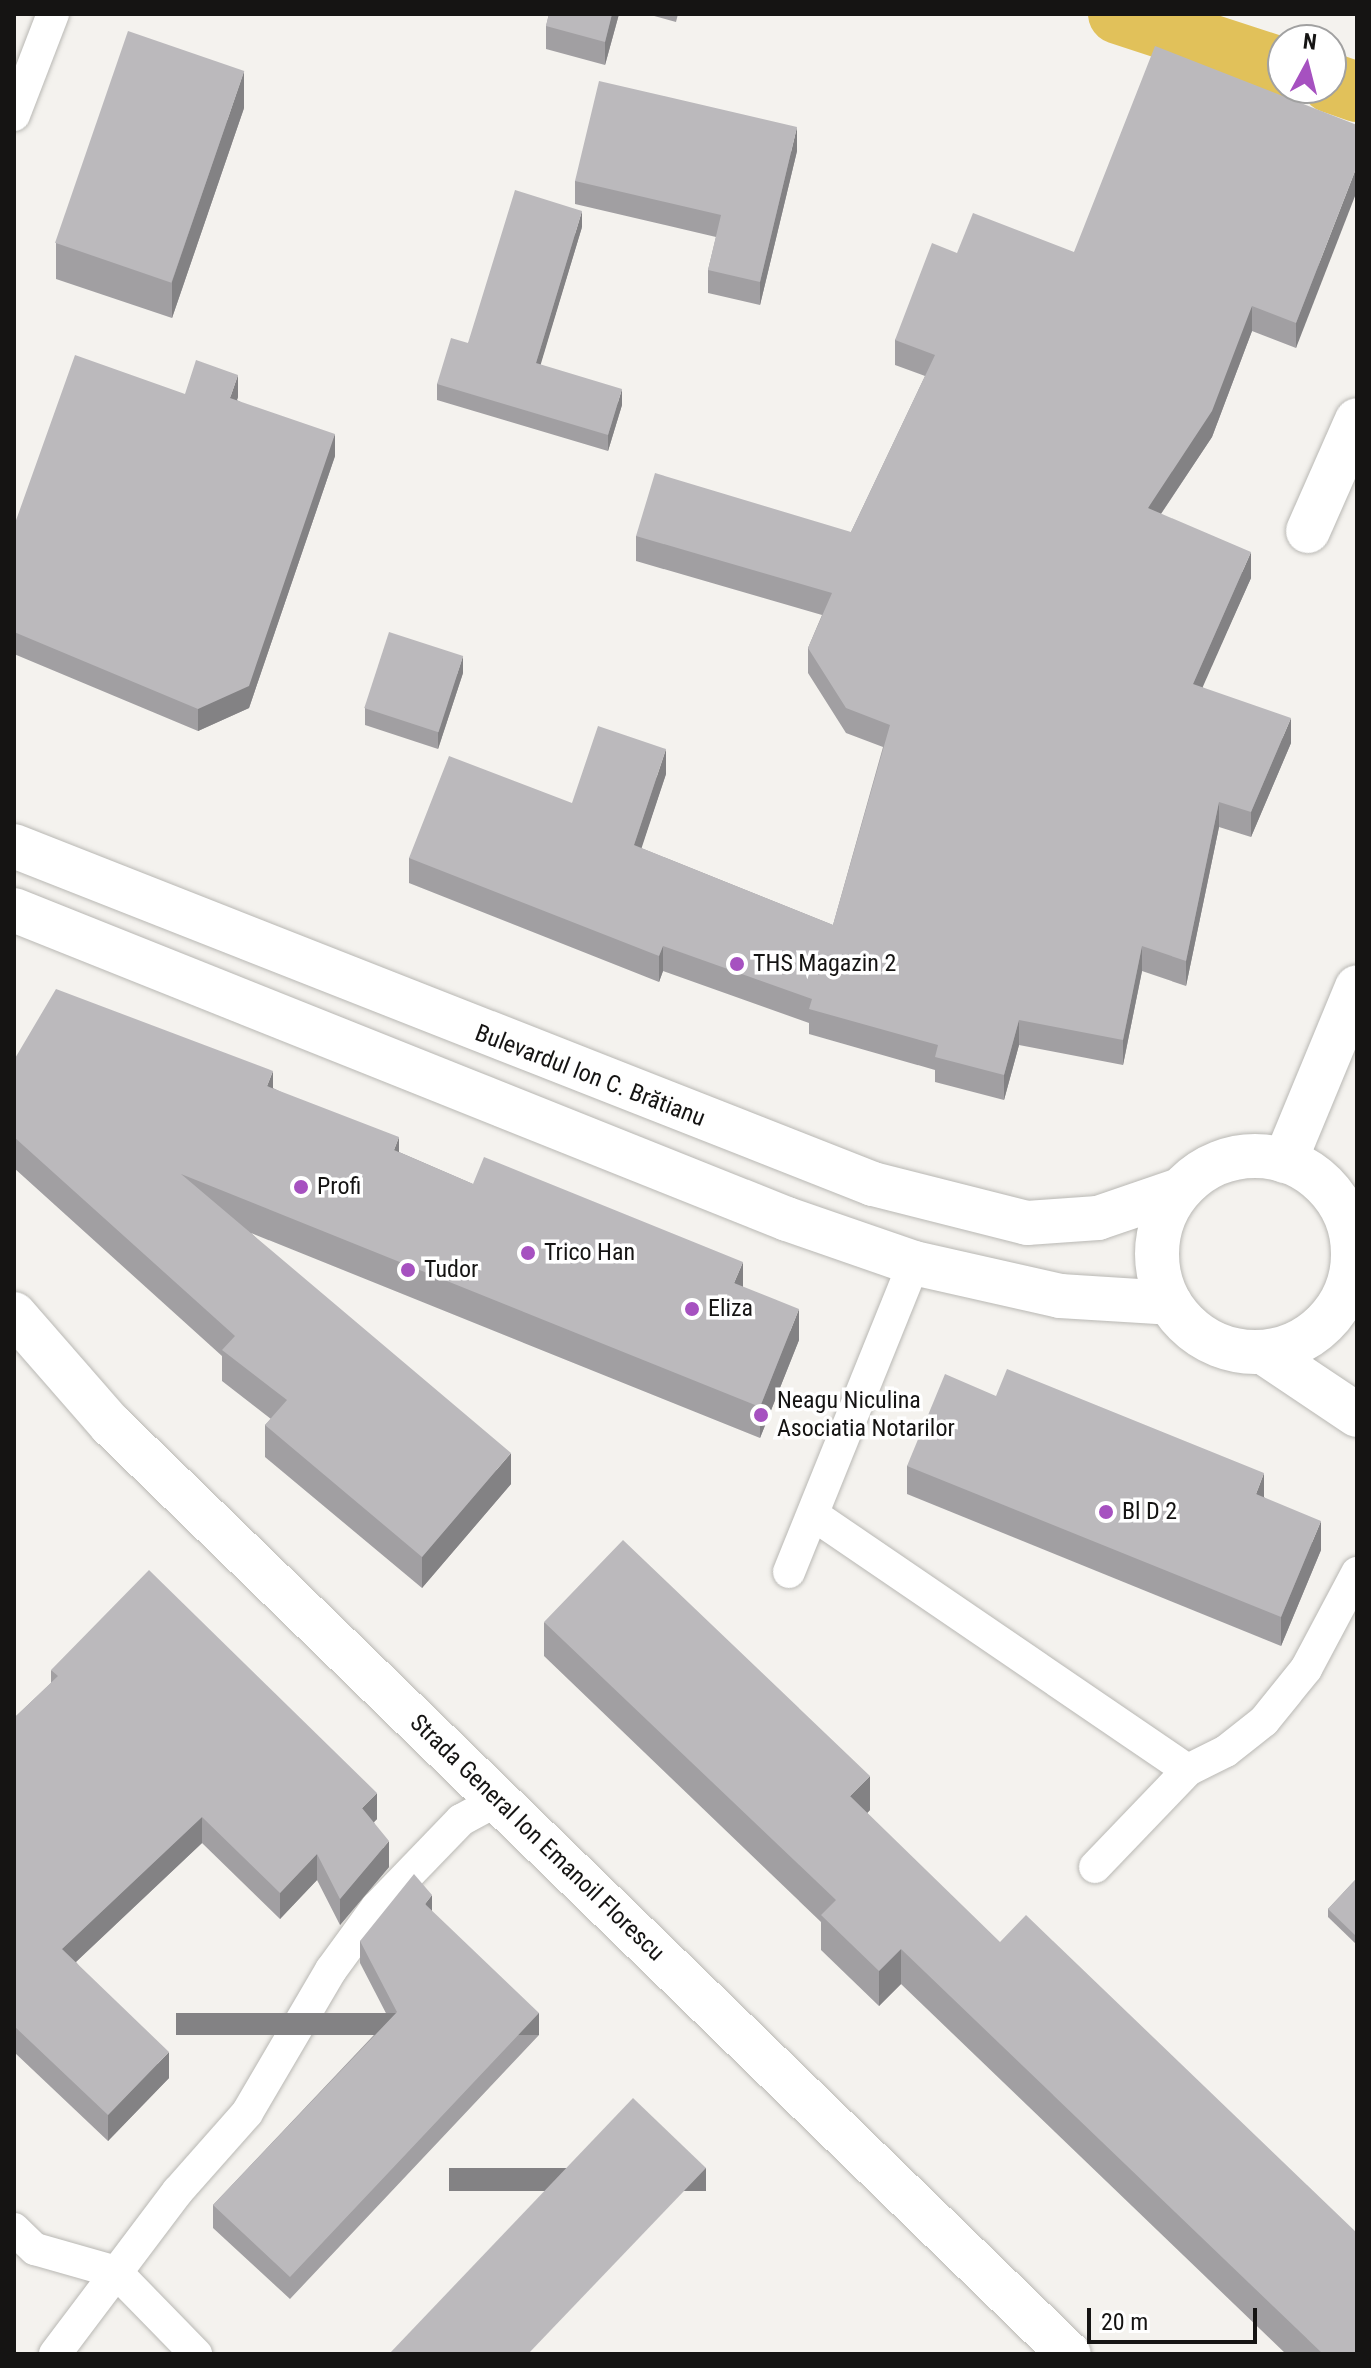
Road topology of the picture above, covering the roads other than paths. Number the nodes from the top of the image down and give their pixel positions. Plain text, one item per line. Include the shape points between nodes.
1 (53, 14) edge
2 (14, 115) edge
3 (1357, 420) edge
4 (1308, 531) dead end
5 (14, 846) edge
6 (14, 910) edge
7 (1357, 987) edge
8 (1285, 1161) junction
9 (1180, 1190) junction
10 (914, 1263) junction
11 (1352, 1295) edge
12 (1170, 1303) junction
13 (14, 1314) edge
14 (1263, 1352) junction
15 (1357, 1415) edge
16 (815, 1516) junction
17 (789, 1572) dead end
18 (1357, 1573) edge
19 (1188, 1770) junction
20 (498, 1800) junction
21 (1095, 1867) dead end
22 (14, 2229) edge
23 (116, 2272) junction
24 (55, 2354) edge
25 (196, 2354) edge
26 (1069, 2354) edge

1 - 2 lane
3 - 4 main road
5 - 9 main road, Bulevardul Ion C. Brătianu via 873,1184 1027,1223 1098,1218
6 - 10 main road via 787,1219
7 - 8 main road
8 - 9 main road via 1253,1155 1228,1159 1205,1168
8 - 11 main road via 1318,1179 1345,1214 1353,1251
9 - 12 main road via 1166,1210 1157,1241 1159,1277
10 - 12 main road via 1060,1296
10 - 16 lane
11 - 14 main road via 1317,1330 1284,1348
12 - 14 main road via 1213,1343
13 - 20 main road, Strada General Ion Emanoil Florescu via 111,1425
14 - 15 main road
16 - 17 lane
16 - 19 lane
18 - 19 lane via 1306,1669 1264,1721 1226,1751
19 - 21 lane
20 - 23 lane via 461,1820 377,1907 331,1970 247,2113
20 - 26 main road, Strada General Ion Emanoil Florescu
22 - 23 lane via 35,2249
23 - 24 lane
23 - 25 lane

